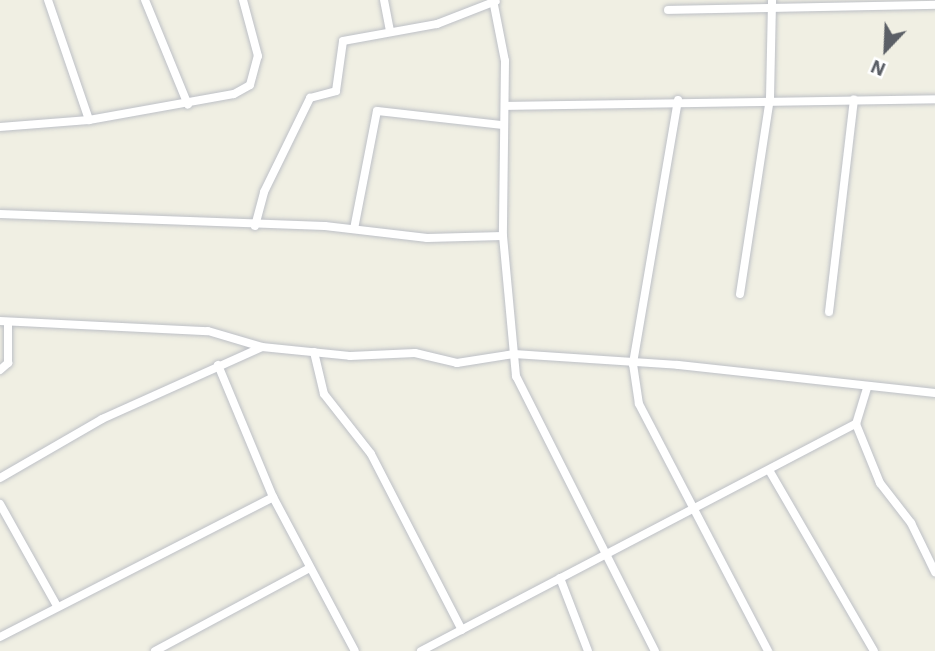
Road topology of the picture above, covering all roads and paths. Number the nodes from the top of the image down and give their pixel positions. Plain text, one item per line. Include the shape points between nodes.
1 (48, 0) edge
2 (145, 0) edge
3 (243, 0) edge
4 (383, 0) edge
5 (904, 0) edge
6 (495, 1) edge
7 (823, 1) edge
8 (772, 4) edge
9 (935, 5) edge
10 (668, 10) dead end
11 (390, 30) junction
12 (770, 98) junction
13 (854, 99) junction
14 (935, 99) edge
15 (678, 100) junction
16 (188, 105) junction
17 (505, 106) junction
18 (89, 120) junction
19 (501, 125) junction
20 (0, 127) edge
21 (0, 214) edge
22 (255, 226) junction
23 (355, 229) junction
24 (503, 236) junction
25 (740, 294) dead end
26 (829, 312) dead end
27 (4, 322) edge
28 (262, 347) junction
29 (314, 352) junction
30 (514, 354) junction
31 (633, 364) junction
32 (218, 365) junction
33 (0, 370) edge
34 (867, 388) junction
35 (935, 393) edge
36 (856, 424) junction
37 (769, 470) junction
38 (0, 478) edge
39 (273, 497) junction
40 (0, 504) edge
41 (691, 507) junction
42 (609, 554) junction
43 (308, 569) junction
44 (935, 572) edge
45 (560, 578) junction
46 (56, 604) junction
47 (462, 630) junction
48 (0, 637) edge
49 (155, 651) edge
50 (355, 651) edge
51 (421, 651) edge
52 (588, 651) edge
53 (655, 651) edge
54 (768, 651) edge
55 (874, 651) edge

1 - 18 street
2 - 16 street
3 - 16 street via 258,56 250,85
4 - 11 street
5 - 7 street
5 - 9 street
6 - 11 street via 437,24
6 - 17 street
7 - 8 street
8 - 10 street
8 - 12 street
11 - 22 street via 343,41 335,92 310,98 264,192
12 - 13 street
12 - 15 street
12 - 25 street
13 - 14 street
13 - 26 street
15 - 17 street
15 - 31 street
16 - 18 street
17 - 19 street
18 - 20 street
19 - 23 street via 377,111
19 - 24 street
21 - 22 street
22 - 23 street
23 - 24 street via 427,238
24 - 30 street
27 - 28 street via 208,331
27 - 33 street via 8,363
28 - 29 street
28 - 32 street
29 - 30 street via 415,353 457,363
29 - 47 street via 324,394 371,454
30 - 31 street
30 - 42 street via 531,414
31 - 34 street via 828,379
31 - 41 street via 639,404
32 - 38 street via 102,419
32 - 39 street
34 - 35 street
34 - 36 street
36 - 37 street
36 - 44 street via 880,483 911,523
37 - 41 street
37 - 55 street
39 - 43 street
39 - 46 street
40 - 46 street
41 - 42 street
41 - 54 street
42 - 45 street
42 - 53 street
43 - 49 street
43 - 50 street
45 - 47 street
45 - 52 street
46 - 48 street
47 - 51 street

